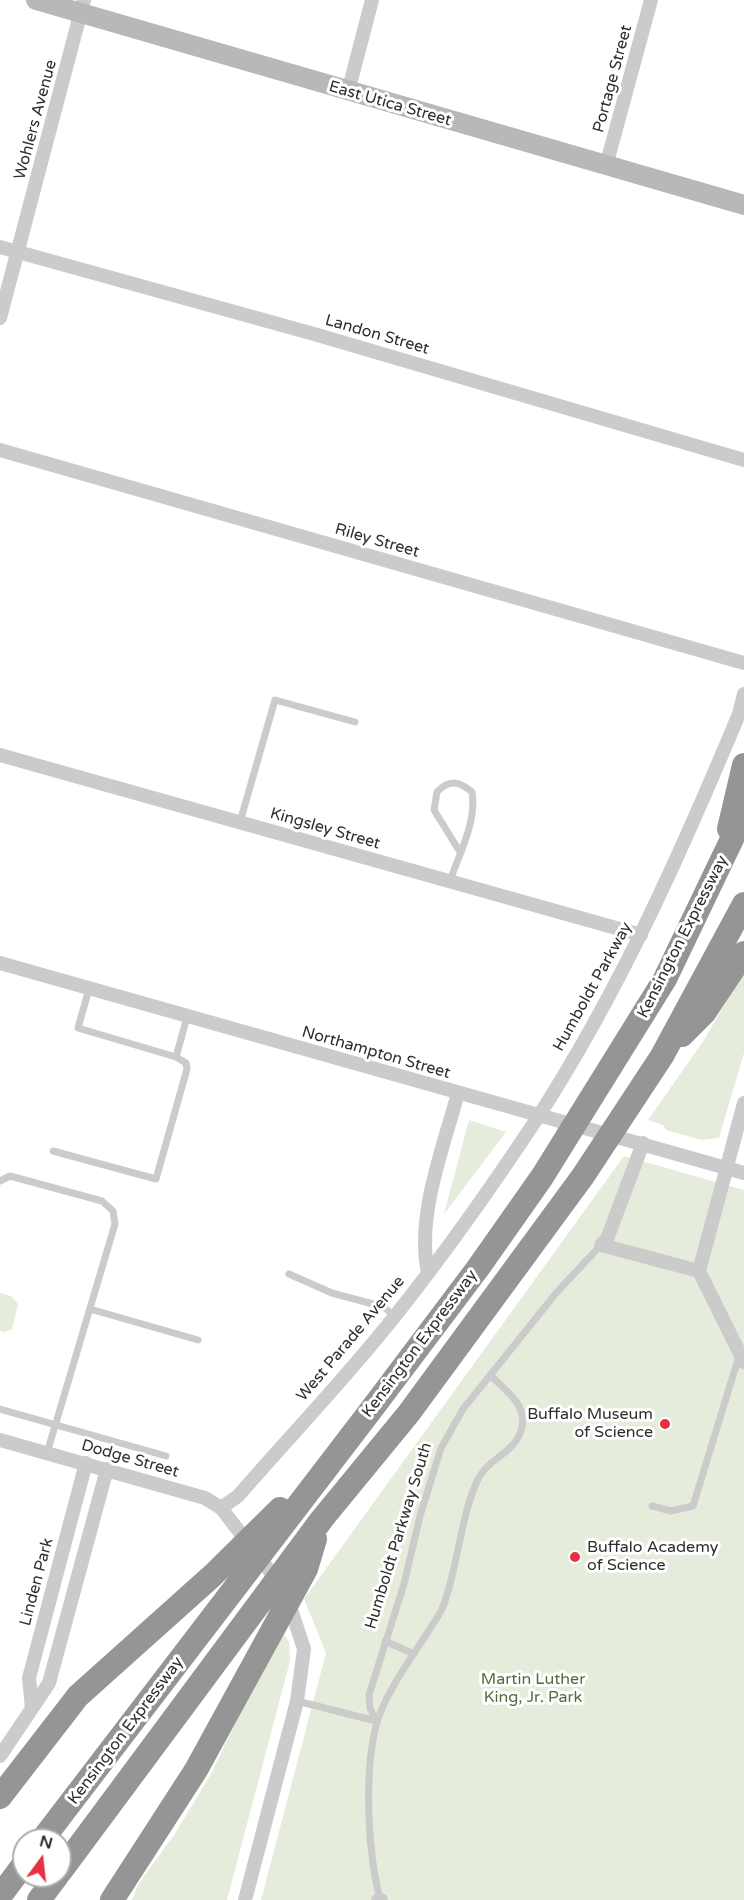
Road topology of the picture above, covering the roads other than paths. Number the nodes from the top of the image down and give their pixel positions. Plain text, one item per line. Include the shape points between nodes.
1 (36, 0) edge
2 (372, 0) edge
3 (651, 0) edge
4 (83, 6) edge
5 (348, 92) junction
6 (606, 166) junction
7 (744, 205) edge
8 (0, 247) edge
9 (18, 251) junction
10 (0, 318) edge
11 (0, 450) edge
12 (744, 460) edge
13 (744, 663) edge
14 (744, 694) edge
15 (355, 722) dead end
16 (0, 755) edge
17 (744, 765) edge
18 (744, 814) edge
19 (240, 822) junction
20 (460, 852) junction
21 (721, 867) junction
22 (450, 881) junction
23 (744, 904) edge
24 (641, 935) junction
25 (744, 953) edge
26 (0, 963) edge
27 (89, 989) junction
28 (187, 1017) junction
29 (662, 1056) junction
30 (176, 1057) junction
31 (458, 1093) junction
32 (744, 1103) edge
33 (539, 1115) junction
34 (636, 1141) junction
35 (53, 1151) dead end
36 (728, 1169) junction
37 (744, 1173) edge
38 (0, 1180) edge
39 (601, 1245) junction
40 (699, 1271) junction
41 (428, 1273) junction
42 (289, 1274) dead end
43 (90, 1309) junction
44 (394, 1317) junction
45 (198, 1340) dead end
46 (742, 1358) edge
47 (490, 1375) junction
48 (0, 1409) edge
49 (56, 1425) junction
50 (0, 1440) edge
51 (339, 1450) junction
52 (47, 1453) junction
53 (166, 1456) dead end
54 (86, 1463) junction
55 (107, 1470) junction
56 (652, 1506) dead end
57 (221, 1508) junction
58 (322, 1519) junction
59 (385, 1641) junction
60 (414, 1654) junction
61 (297, 1701) junction
62 (32, 1709) junction
63 (376, 1720) junction
64 (0, 1756) edge
65 (0, 1797) edge
66 (51, 1828) edge
67 (72, 1856) edge
68 (12, 1880) edge
69 (0, 1896) edge
70 (112, 1900) edge
71 (245, 1900) edge
72 (380, 1900) edge

1 - 4 street, East Utica Street
2 - 5 street
3 - 6 street, Portage Street
4 - 5 street, East Utica Street
4 - 9 street, Wohlers Avenue
5 - 6 street, East Utica Street
6 - 7 street, East Utica Street
8 - 9 street, Landon Street
9 - 10 street, Wohlers Avenue
9 - 12 street, Landon Street
11 - 13 street, Riley Street
14 - 24 street, Humboldt Parkway via 740,714
15 - 19 lane via 275,700
16 - 19 street, Kingsley Street
17 - 21 highway
18 - 21 highway, Kensington Expressway
19 - 22 street, Kingsley Street
20 - 20 lane via 474,804 472,792 451,782 437,792 434,810
20 - 22 lane
21 - 51 highway, Kensington Expressway via 665,979 542,1177
22 - 24 street, Kingsley Street
23 - 29 highway, Kensington Expressway
24 - 33 street, Humboldt Parkway
25 - 29 highway via 704,1013
26 - 27 street, Northampton Street
27 - 28 street, Northampton Street
27 - 30 lane via 78,1028
28 - 30 lane
28 - 31 street, Northampton Street
29 - 58 highway, Kensington Expressway via 562,1205 409,1413
30 - 35 lane via 186,1063 187,1070 156,1179
31 - 33 street, Northampton Street
31 - 41 street, West Parade Avenue via 426,1216 423,1250
32 - 36 street
33 - 34 street, Northampton Street
33 - 41 street, Humboldt Parkway
34 - 36 street, Northampton Street
34 - 39 street via 607,1239
36 - 37 street, Northampton Street
36 - 40 street
38 - 43 lane via 10,1176 33,1182 102,1201 113,1211 115,1224
39 - 40 street
39 - 47 lane
40 - 46 street
41 - 44 street, West Parade Avenue
42 - 44 lane via 332,1293 384,1307
43 - 45 lane
43 - 49 lane
44 - 57 street, West Parade Avenue via 238,1496
46 - 56 lane via 693,1506 671,1511
47 - 59 lane, Humboldt Parkway South via 463,1409 441,1448
47 - 60 lane, Humboldt Parkway South via 515,1399 523,1425 514,1444 482,1469 443,1607
48 - 49 lane
49 - 52 lane
49 - 53 lane
50 - 52 street, Dodge Street
51 - 65 highway via 213,1575 78,1696
51 - 66 highway, Kensington Expressway
52 - 54 street, Dodge Street
54 - 55 street, Dodge Street
54 - 62 street, Linden Park via 29,1678
55 - 57 street, Dodge Street via 205,1498
55 - 62 street via 49,1683
57 - 61 street, Dodge Street via 285,1593 295,1614 304,1649
58 - 67 highway, Kensington Expressway
58 - 70 highway via 306,1569 212,1740
59 - 60 lane
59 - 63 lane, Humboldt Parkway South via 369,1695
60 - 63 lane, Humboldt Parkway South
61 - 63 lane
61 - 71 street
62 - 64 street
63 - 72 lane, Humboldt Parkway South via 369,1790 372,1860
68 - 69 highway

